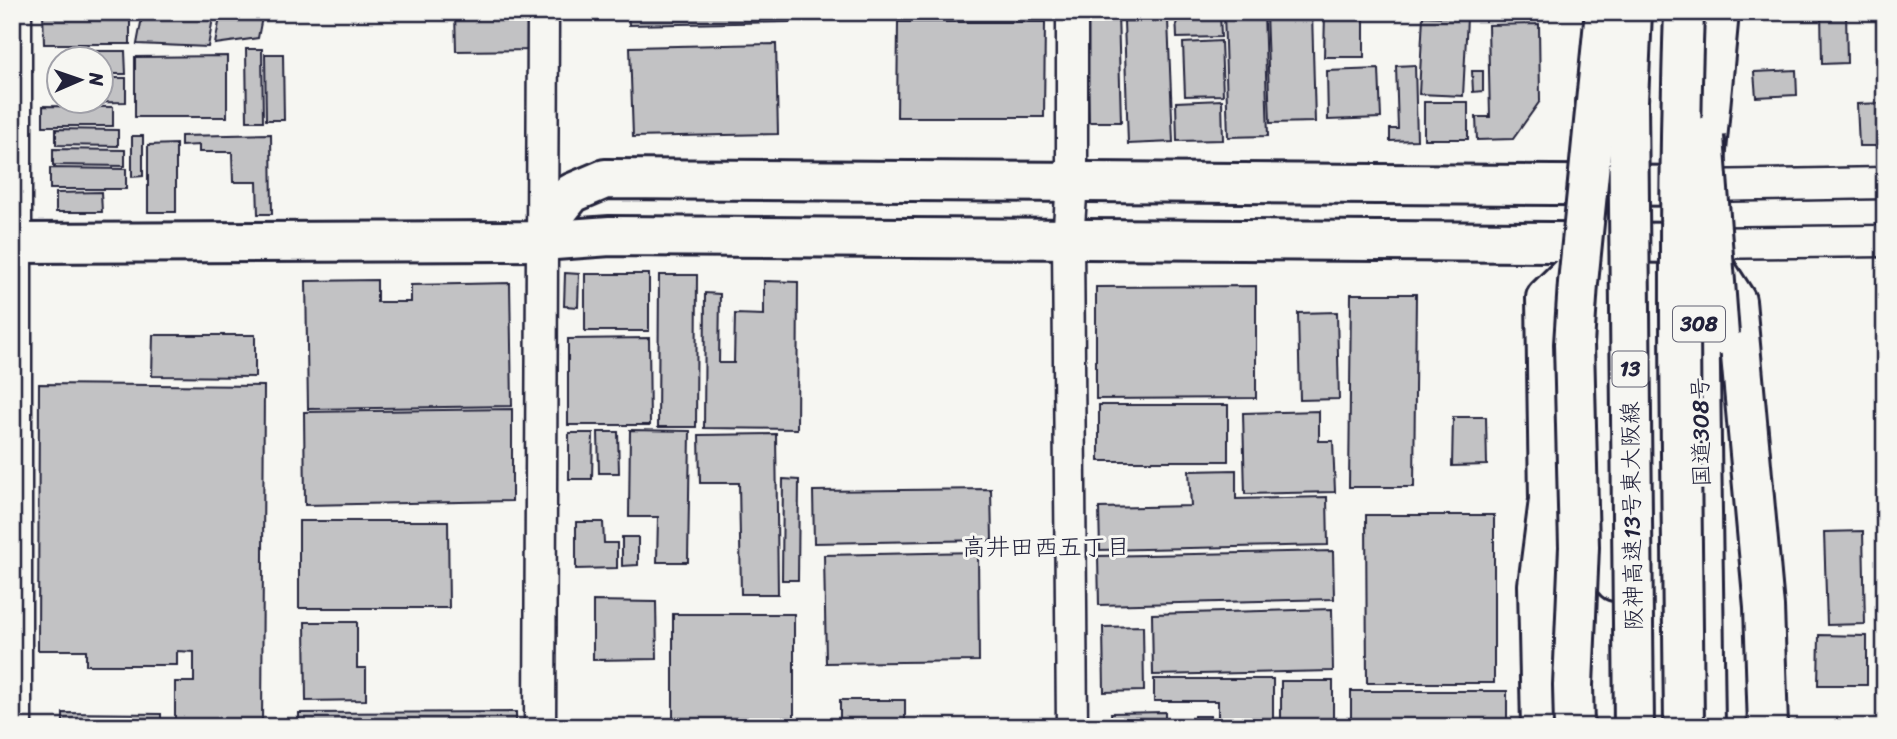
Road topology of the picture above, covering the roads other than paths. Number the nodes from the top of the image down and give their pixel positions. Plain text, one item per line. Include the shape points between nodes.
1 (16, 12) edge
2 (543, 12) edge
3 (1072, 12) edge
4 (1597, 12) edge
5 (1605, 12) edge
6 (1632, 12) edge
7 (1685, 12) edge
8 (1697, 12) edge
9 (1719, 12) edge
10 (1072, 182) junction
11 (1885, 183) edge
12 (1603, 185) junction
13 (1703, 186) junction
14 (1068, 240) junction
15 (541, 241) junction
16 (1885, 241) edge
17 (15, 243) edge
18 (1698, 243) junction
19 (1602, 244) junction
20 (16, 727) edge
21 (540, 727) edge
22 (1072, 727) edge
23 (1541, 727) edge
24 (1574, 727) edge
25 (1620, 727) edge
26 (1634, 727) edge
27 (1684, 727) edge
28 (1705, 727) edge
29 (1746, 727) edge
30 (1768, 727) edge

1 - 17 street
2 - 15 street
3 - 10 street
4 - 12 main road
5 - 24 main road, bridge via 1574,344 1579,547
6 - 26 main road, 阪神高速13号東大阪線 / 13, bridge via 1628,102
7 - 27 main road, 13, bridge via 1680,277
8 - 29 main road, bridge
9 - 13 main road, 国道308号 / 308
10 - 12 main road
10 - 14 street
10 - 15 main road via 606,179 572,193
11 - 13 street
12 - 13 main road
12 - 19 main road
13 - 18 main road, 国道308号 / 308
14 - 15 main road via 610,236
14 - 19 main road
14 - 22 street
15 - 17 main road
15 - 21 street
16 - 18 street
17 - 20 street
18 - 19 main road
18 - 28 main road, 国道308号 / 308
18 - 30 main road via 1736,301 1764,607
19 - 23 main road via 1546,298 1549,500 1538,585
19 - 25 main road

